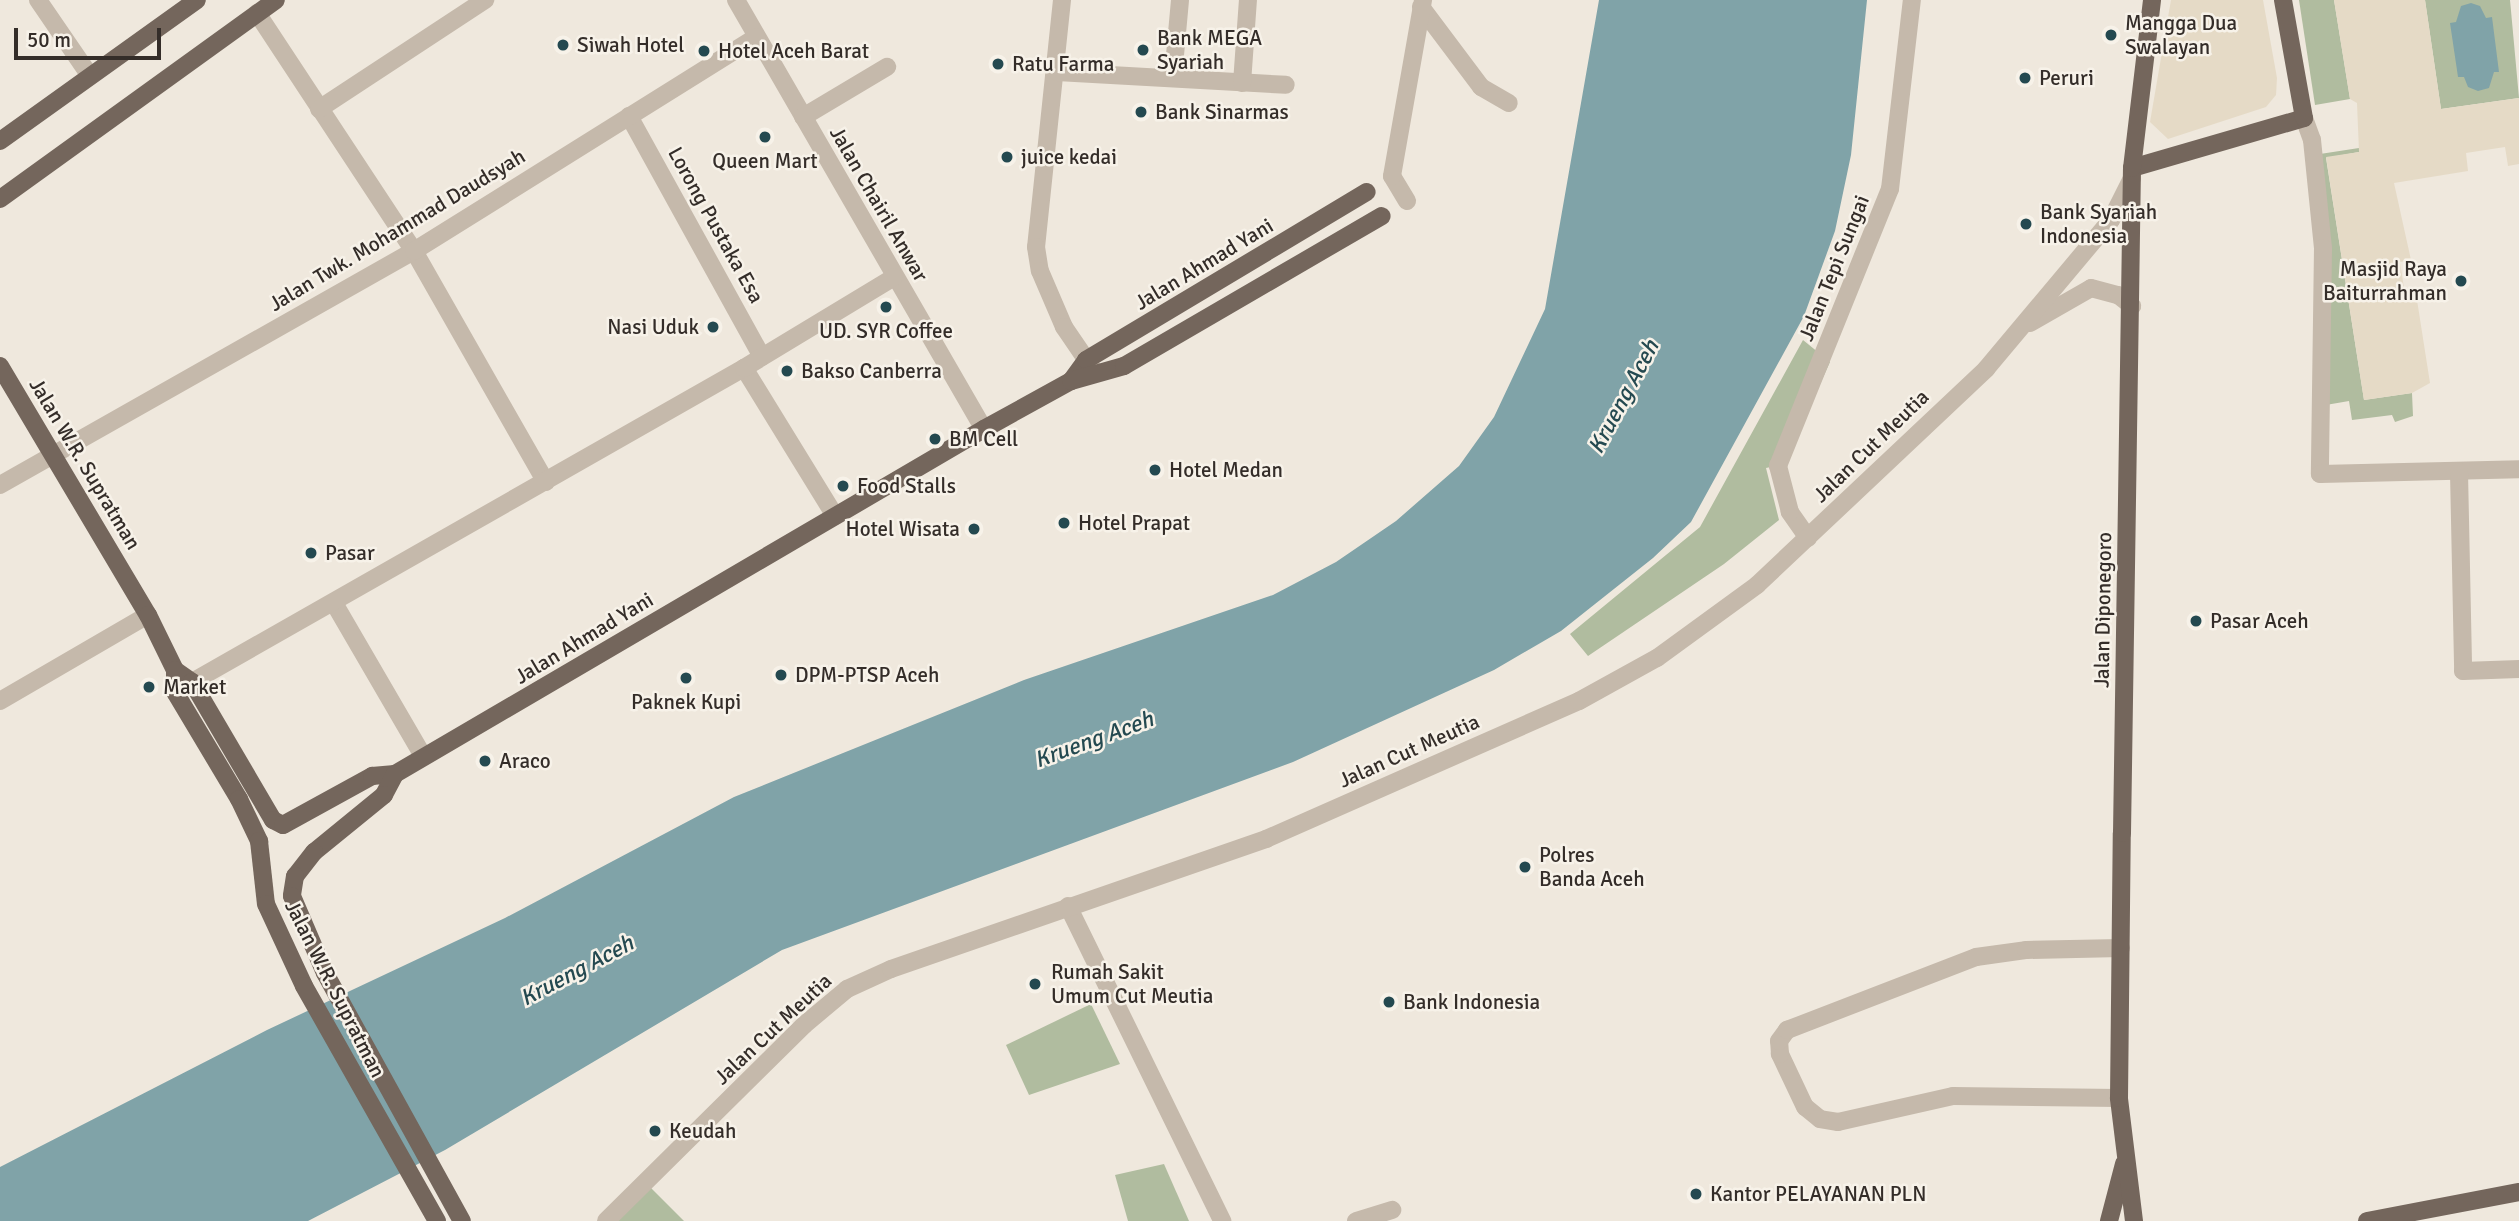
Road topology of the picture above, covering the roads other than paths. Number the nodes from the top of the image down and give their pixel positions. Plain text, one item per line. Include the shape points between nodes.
1 (38, 0) edge
2 (197, 0) edge
3 (276, 0) edge
4 (485, 0) edge
5 (736, 0) edge
6 (1062, 0) edge
7 (1181, 0) edge
8 (1248, 0) edge
9 (1912, 0) edge
10 (2152, 0) edge
11 (2284, 0) edge
12 (1422, 4) edge
13 (257, 13) junction
14 (757, 37) junction
15 (887, 67) dead end
16 (1057, 72) junction
17 (90, 76) junction
18 (1173, 77) junction
19 (1241, 83) junction
20 (1286, 85) dead end
21 (1509, 103) dead end
22 (319, 109) junction
23 (629, 116) junction
24 (803, 117) junction
25 (2304, 118) junction
26 (0, 141) edge
27 (2132, 173) junction
28 (1367, 192) dead end
29 (0, 200) edge
30 (1407, 201) dead end
31 (1382, 216) dead end
32 (1304, 231) junction
33 (414, 251) junction
34 (1317, 255) junction
35 (894, 277) junction
36 (2132, 306) junction
37 (2014, 332) junction
38 (762, 357) junction
39 (1086, 360) junction
40 (0, 366) edge
41 (744, 368) junction
42 (1098, 377) junction
43 (1071, 381) junction
44 (984, 429) junction
45 (54, 452) junction
46 (2519, 469) edge
47 (2459, 472) junction
48 (546, 482) junction
49 (0, 485) edge
50 (835, 516) junction
51 (1808, 538) junction
52 (334, 603) junction
53 (148, 615) junction
54 (2519, 669) edge
55 (174, 670) junction
56 (192, 682) junction
57 (175, 692) junction
58 (0, 701) edge
59 (423, 756) junction
60 (395, 774) junction
61 (1068, 906) junction
62 (2120, 948) junction
63 (2119, 1098) junction
64 (2127, 1151) junction
65 (2519, 1192) edge
66 (1391, 1210) dead end
67 (437, 1221) edge
68 (462, 1221) edge
69 (606, 1221) edge
70 (1222, 1221) edge
71 (1356, 1221) edge
72 (2109, 1221) edge
73 (2134, 1221) edge
74 (2367, 1221) edge

1 - 17 street
2 - 17 main road
3 - 13 main road
4 - 22 street
5 - 14 street, Jalan Chairil Anwar
6 - 16 street
7 - 18 street
8 - 19 street
9 - 51 street, Jalan Tepi Sungai via 1891,189 1778,466 1790,512
10 - 27 main road, Jalan Diponegoro
11 - 25 main road
12 - 21 street via 1481,87
12 - 30 street via 1392,176
13 - 22 street
13 - 29 main road
14 - 23 street, Jalan Twk. Mohammad Daudsyah
14 - 24 street, Jalan Chairil Anwar
15 - 24 street
16 - 18 street
16 - 39 street via 1036,208 1036,247 1040,271 1064,327
17 - 26 main road
18 - 19 street
19 - 20 street
22 - 33 street
23 - 33 street, Jalan Twk. Mohammad Daudsyah
23 - 38 street, Lorong Pustaka Esa
24 - 35 street, Jalan Chairil Anwar
25 - 27 main road
25 - 47 street via 2312,140 2323,248 2320,474
27 - 36 main road, Jalan Diponegoro
27 - 37 street, Jalan Cut Meutia via 2111,220
28 - 32 main road, Jalan Ahmad Yani
31 - 34 main road, Jalan Ahmad Yani
32 - 34 main road
32 - 39 main road, Jalan Ahmad Yani
33 - 45 street, Jalan Twk. Mohammad Daudsyah
33 - 48 street
34 - 42 main road, Jalan Ahmad Yani
35 - 38 street
35 - 44 street, Jalan Chairil Anwar
36 - 37 street via 2118,295 2091,288
36 - 62 main road, Jalan Diponegoro
37 - 51 street, Jalan Cut Meutia via 1986,369
38 - 41 street
39 - 42 street
39 - 43 main road, Jalan Ahmad Yani
40 - 45 main road, Jalan W.R. Supratman
41 - 48 street
41 - 50 street
42 - 43 main road, Jalan Ahmad Yani
43 - 44 main road, Jalan Ahmad Yani
44 - 50 main road, Jalan Ahmad Yani
45 - 49 street, Jalan Twk. Mohammad Daudsyah
45 - 53 main road, Jalan W.R. Supratman
46 - 47 street
47 - 54 street via 2463,671
48 - 52 street
50 - 59 main road, Jalan Ahmad Yani
51 - 61 street, Jalan Cut Meutia via 1757,585 1657,658 1579,701 1266,839
52 - 56 street
52 - 59 street
53 - 55 main road, Jalan W.R. Supratman
53 - 58 street
55 - 56 main road, Jalan Ahmad Yani
55 - 57 main road, Jalan W.R. Supratman
56 - 57 street
56 - 60 main road, Jalan Ahmad Yani via 279,825 372,776
57 - 67 main road, Jalan W.R. Supratman via 259,841 266,904 304,986
59 - 60 main road, Jalan Ahmad Yani
60 - 68 main road via 384,795 328,837 295,876 294,907 325,973
61 - 69 street, Jalan Cut Meutia via 847,989 804,1025
61 - 70 street
62 - 63 main road, Jalan Diponegoro
62 - 63 street via 2026,950 1976,957 1787,1030 1779,1041 1780,1054 1805,1107 1820,1119 1838,1122 1953,1096
63 - 64 main road, Jalan Diponegoro
64 - 72 main road
64 - 73 main road, Jalan Diponegoro
65 - 74 main road
66 - 71 street

